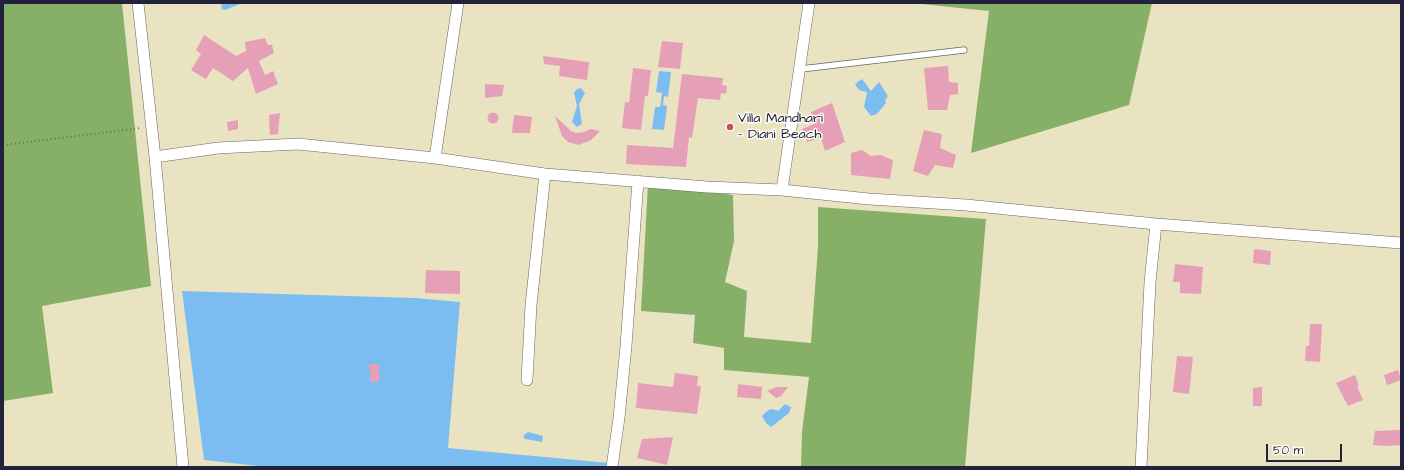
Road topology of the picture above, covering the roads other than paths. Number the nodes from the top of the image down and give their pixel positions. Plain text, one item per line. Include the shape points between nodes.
1 (138, 3) edge
2 (458, 3) edge
3 (810, 3) edge
4 (964, 50) dead end
5 (801, 69) junction
6 (156, 156) junction
7 (435, 158) junction
8 (545, 174) junction
9 (638, 181) junction
10 (782, 190) junction
11 (1156, 224) junction
12 (1401, 243) edge
13 (528, 380) dead end
14 (183, 467) edge
15 (612, 467) edge
16 (1141, 467) edge

1 - 6 street
2 - 7 street
3 - 5 street
4 - 5 lane
5 - 10 street
6 - 7 street via 218,148 298,144
6 - 14 street
7 - 8 street
8 - 9 street
8 - 13 street via 531,305
9 - 10 street
9 - 15 street via 626,346
10 - 11 street
11 - 12 street
11 - 16 street

